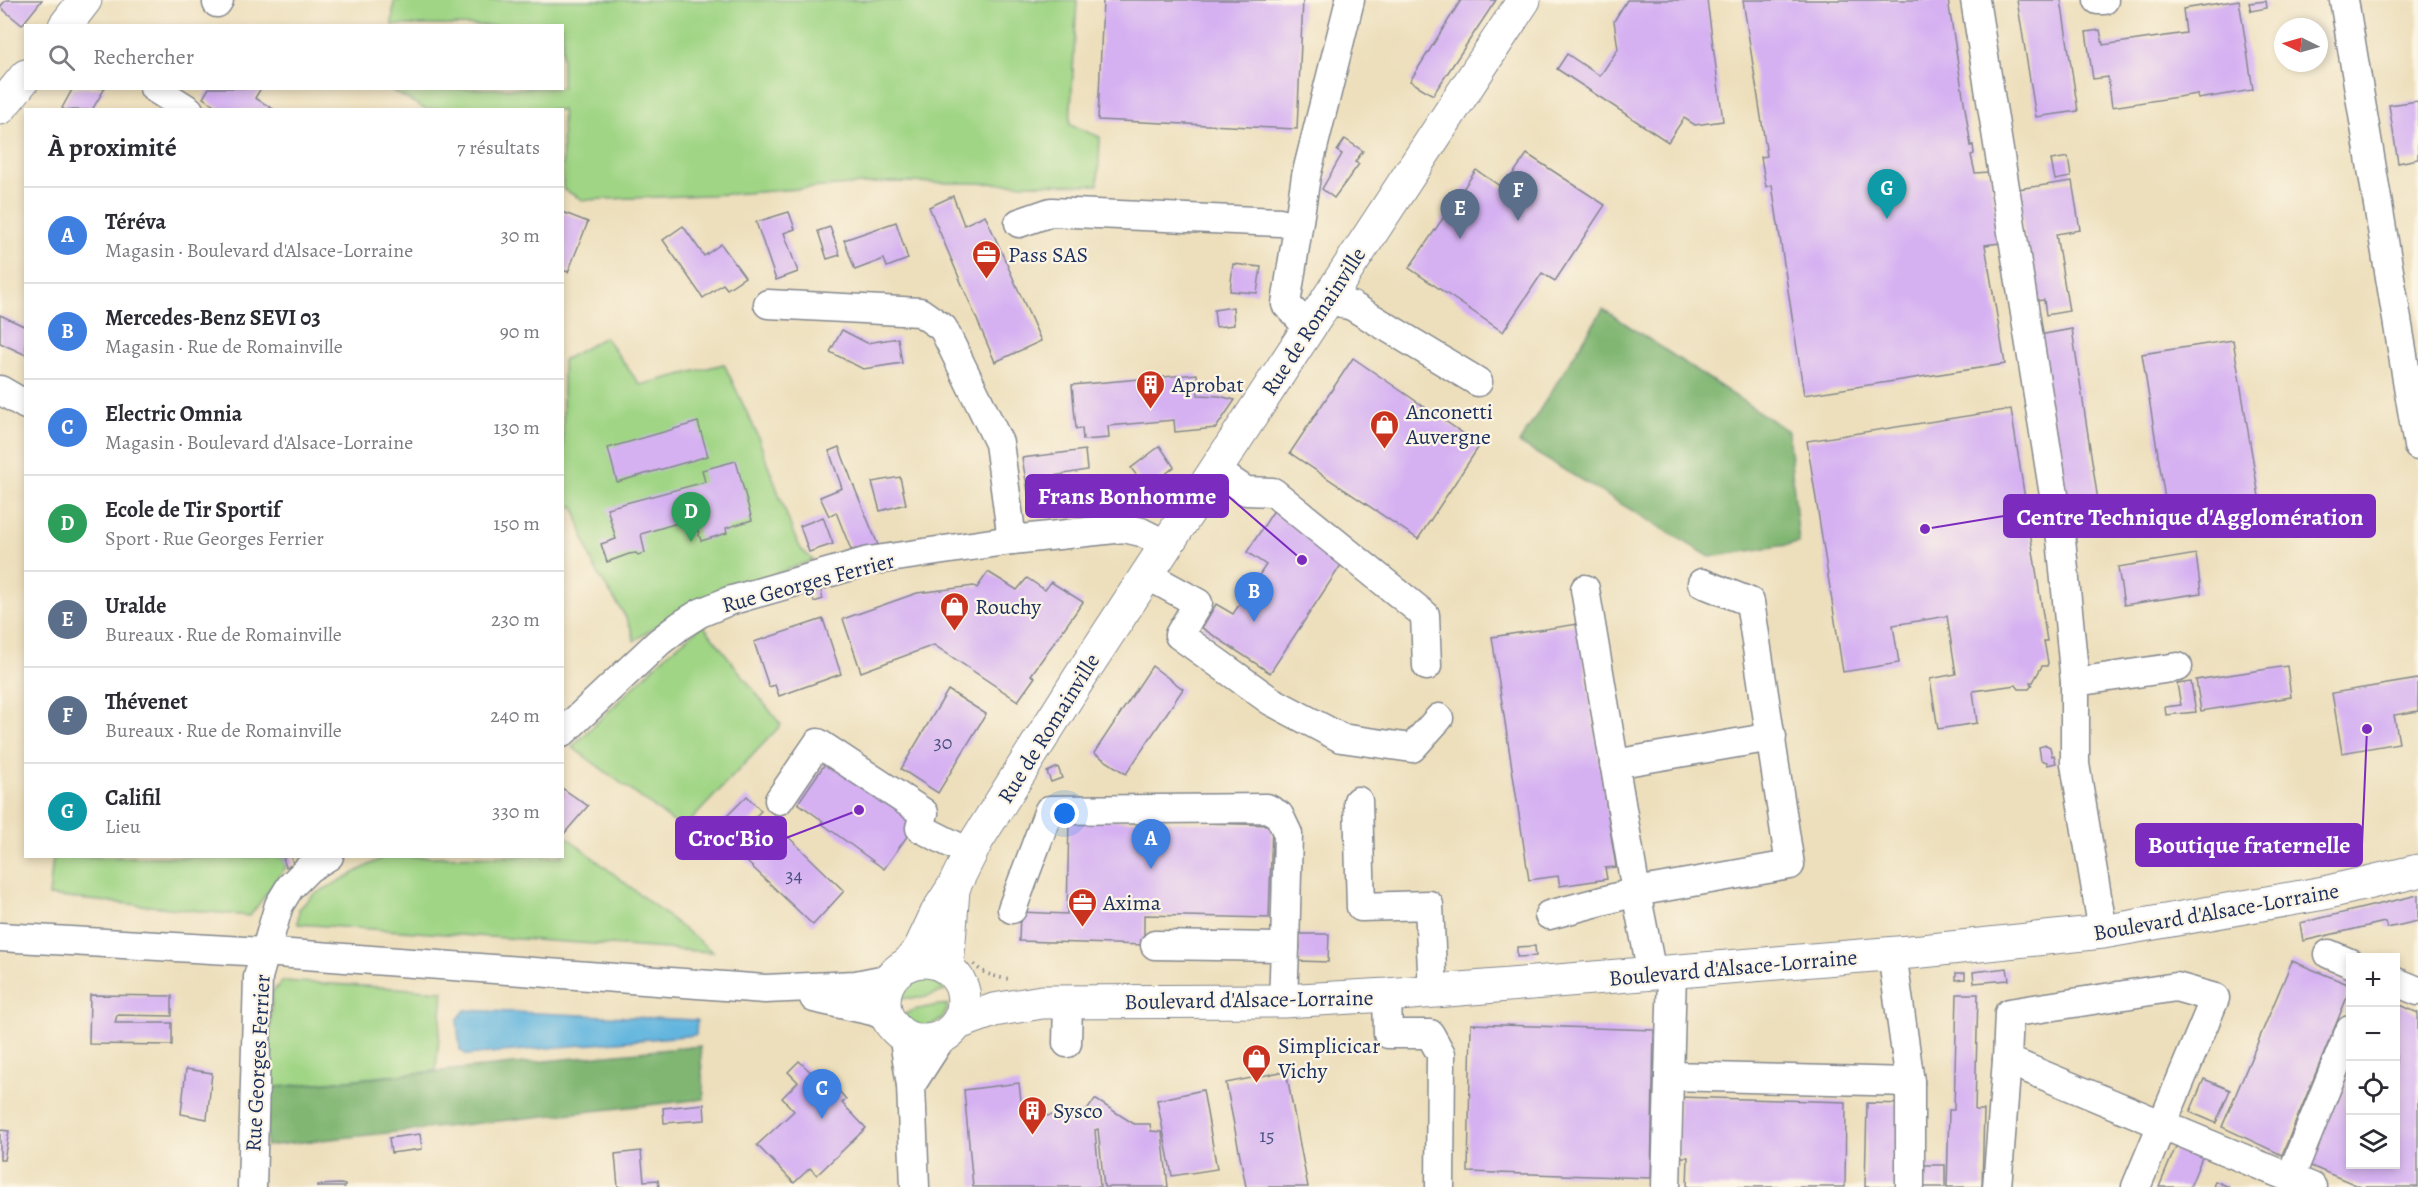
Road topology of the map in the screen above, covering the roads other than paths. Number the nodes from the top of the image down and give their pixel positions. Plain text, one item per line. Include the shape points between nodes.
1 (85, 0) edge
2 (1350, 0) edge
3 (1524, 0) edge
4 (1974, 0) edge
5 (2098, 0) edge
6 (2104, 0) edge
7 (2344, 0) edge
8 (67, 24) edge
9 (24, 78) edge
10 (157, 90) edge
11 (0, 108) edge
12 (186, 108) edge
13 (1280, 222) dead end
14 (1019, 223) dead end
15 (1328, 299) junction
16 (768, 304) dead end
17 (1309, 328) junction
18 (1478, 382) dead end
19 (0, 390) edge
20 (24, 404) edge
21 (2418, 446) edge
22 (1215, 470) junction
23 (1012, 540) junction
24 (1167, 545) junction
25 (1147, 575) junction
26 (1702, 583) dead end
27 (1585, 589) dead end
28 (1427, 666) dead end
29 (2178, 667) dead end
30 (2075, 682) junction
31 (1440, 718) dead end
32 (564, 731) edge
33 (1772, 737) junction
34 (1614, 764) junction
35 (779, 800) dead end
36 (1358, 801) dead end
37 (970, 853) junction
38 (326, 858) edge
39 (2418, 871) edge
40 (953, 888) junction
41 (1636, 892) junction
42 (1012, 909) dead end
43 (1549, 915) dead end
44 (2103, 932) junction
45 (0, 937) edge
46 (1155, 945) dead end
47 (1285, 947) junction
48 (264, 952) junction
49 (1892, 953) junction
50 (952, 962) junction
51 (899, 972) junction
52 (1662, 973) junction
53 (2400, 984) edge
54 (759, 989) junction
55 (2418, 991) edge
56 (1432, 992) junction
57 (1387, 995) junction
58 (1283, 1001) junction
59 (1055, 1002) junction
60 (896, 1026) junction
61 (950, 1030) junction
62 (2346, 1042) edge
63 (1067, 1043) dead end
64 (2007, 1060) junction
65 (1669, 1076) junction
66 (1910, 1082) junction
67 (911, 1085) junction
68 (2163, 1125) junction
69 (2301, 1182) edge
70 (252, 1187) edge
71 (915, 1187) edge
72 (1440, 1187) edge
73 (1666, 1187) edge
74 (1910, 1187) edge
75 (1997, 1187) edge
76 (2136, 1187) edge

1 - 8 main road
2 - 17 street via 1306,176 1286,304
3 - 15 main road, Rue de Romainville
4 - 30 street via 2061,539
5 - 6 street
7 - 21 street
9 - 11 main road
10 - 12 street
13 - 14 street via 1051,212
15 - 17 main road, Rue de Romainville
15 - 18 street via 1352,306
16 - 23 street via 920,312 943,328 999,443
17 - 22 main road, Rue de Romainville
19 - 20 street
22 - 24 main road, Rue de Romainville
22 - 28 street via 1246,491 1273,492 1425,615
23 - 24 street, Rue Georges Ferrier via 1124,528
23 - 32 street, Rue Georges Ferrier via 869,561 700,613 659,642
24 - 25 main road, Rue de Romainville
25 - 31 street via 1198,603 1179,635 1271,701 1341,738 1412,748
25 - 37 main road, Rue de Romainville
26 - 33 street via 1750,602
27 - 34 street
29 - 30 street
30 - 44 street via 2075,764
33 - 34 street
33 - 41 street via 1790,865
34 - 41 street
35 - 37 street via 818,743 924,813 920,828
36 - 56 street via 1361,907 1429,905
37 - 40 main road, Rue de Romainville
38 - 48 street, Rue Georges Ferrier via 290,887 279,904
39 - 44 main road, Boulevard d'Alsace-Lorraine via 2324,893
40 - 50 main road, Rue de Romainville
40 - 51 main road, Rue de Romainville via 920,949
41 - 43 street
41 - 52 street
42 - 47 street via 1049,810 1267,808 1279,815 1288,834
44 - 49 main road, Boulevard d'Alsace-Lorraine
45 - 48 street
46 - 47 street
47 - 58 street
48 - 54 street
48 - 70 street, Rue Georges Ferrier via 258,977
49 - 52 main road, Boulevard d'Alsace-Lorraine
49 - 66 street
50 - 51 main road via 927,961
50 - 59 main road, Boulevard d'Alsace-Lorraine
50 - 61 main road via 964,1003
51 - 54 street via 856,985
51 - 60 main road via 885,998
52 - 56 main road, Boulevard d'Alsace-Lorraine
52 - 65 street
53 - 55 street
54 - 60 street via 864,1008
56 - 57 main road, Boulevard d'Alsace-Lorraine
57 - 58 main road, Boulevard d'Alsace-Lorraine
57 - 72 street via 1388,1034 1430,1034 1441,1054
58 - 59 main road, Boulevard d'Alsace-Lorraine
59 - 61 main road, Boulevard d'Alsace-Lorraine via 994,1010
59 - 63 street
60 - 61 main road via 922,1041
60 - 67 street
61 - 67 street
62 - 69 street
64 - 68 street
64 - 68 street via 2009,1013 2176,987 2215,998
64 - 75 street
65 - 66 street
65 - 73 street
66 - 74 street
67 - 71 street
68 - 69 street
68 - 76 street

